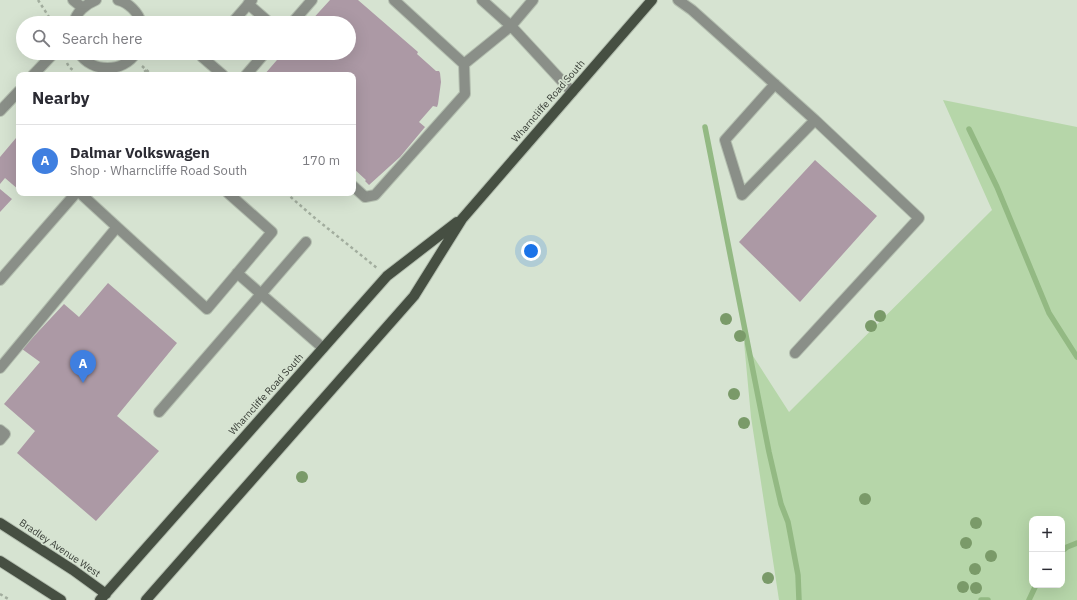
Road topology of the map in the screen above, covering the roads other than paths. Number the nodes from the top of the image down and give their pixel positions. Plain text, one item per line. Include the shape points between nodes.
1 (72, 0) edge
2 (96, 0) edge
3 (118, 0) edge
4 (312, 0) edge
5 (394, 0) edge
6 (482, 0) edge
7 (533, 0) edge
8 (652, 0) edge
9 (678, 0) edge
10 (250, 2) edge
11 (83, 8) junction
12 (77, 16) edge
13 (138, 16) edge
14 (238, 16) edge
15 (263, 16) edge
16 (298, 16) edge
17 (511, 26) junction
18 (47, 60) edge
19 (86, 60) edge
20 (130, 60) edge
21 (206, 60) edge
22 (259, 60) edge
23 (464, 64) junction
24 (36, 72) edge
25 (220, 72) edge
26 (249, 72) edge
27 (775, 84) junction
28 (572, 92) junction
29 (16, 94) edge
30 (0, 111) edge
31 (815, 120) junction
32 (356, 189) edge
33 (73, 196) edge
34 (83, 196) edge
35 (231, 196) edge
36 (462, 219) junction
37 (117, 227) junction
38 (306, 242) dead end
39 (237, 273) junction
40 (0, 280) edge
41 (261, 294) junction
42 (323, 348) junction
43 (795, 353) dead end
44 (0, 368) edge
45 (159, 412) dead end
46 (0, 430) edge
47 (0, 440) edge
48 (0, 523) edge
49 (0, 561) edge
50 (103, 597) edge
51 (61, 600) edge
52 (146, 600) edge

1 - 11 street
2 - 11 street
3 - 13 street via 133,8
4 - 16 street
5 - 23 street
6 - 17 street
7 - 17 street
8 - 28 main road, Wharncliffe Road South
9 - 27 street
10 - 14 street
10 - 15 street
11 - 12 street
17 - 23 street
17 - 28 street
18 - 24 street
19 - 20 street via 94,66 108,69 121,66
21 - 25 street
22 - 26 street
23 - 32 street via 465,94 376,195 365,197
27 - 31 street
27 - 31 street via 725,140 742,195
28 - 36 main road, Wharncliffe Road South
29 - 30 street
31 - 43 street via 919,218
33 - 40 street
34 - 37 street
35 - 39 street via 272,232
36 - 42 main road, Wharncliffe Road South via 387,276
36 - 52 main road, Wharncliffe Road South via 414,296
37 - 39 street via 207,309
37 - 44 street
38 - 41 street
39 - 41 street
41 - 42 street
41 - 45 street
42 - 50 main road, Wharncliffe Road South
46 - 47 street via 5,434
48 - 50 main road, Bradley Avenue West via 77,573
49 - 51 main road

